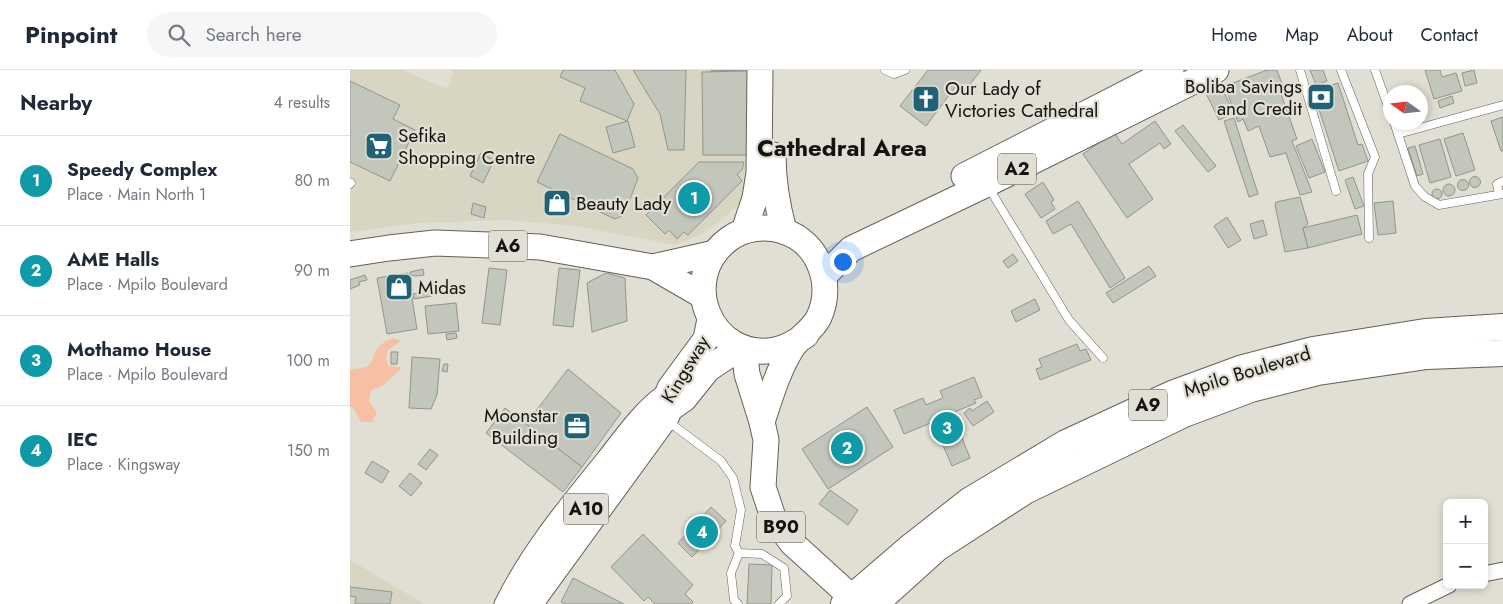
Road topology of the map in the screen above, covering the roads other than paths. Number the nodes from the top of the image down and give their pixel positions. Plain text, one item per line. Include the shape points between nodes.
1 (760, 70) edge
2 (773, 70) edge
3 (885, 70) edge
4 (905, 70) edge
5 (1171, 70) edge
6 (1216, 70) edge
7 (1300, 70) edge
8 (1342, 70) edge
9 (1375, 70) edge
10 (1383, 92) edge
11 (1503, 105) edge
12 (1397, 130) edge
13 (1398, 134) junction
14 (1503, 181) edge
15 (986, 184) junction
16 (1336, 191) dead end
17 (1501, 194) edge
18 (744, 231) junction
19 (784, 231) junction
20 (1370, 238) dead end
21 (810, 248) junction
22 (715, 253) junction
23 (350, 254) edge
24 (654, 267) junction
25 (824, 276) junction
26 (706, 308) junction
27 (1503, 327) edge
28 (806, 335) junction
29 (743, 351) junction
30 (1503, 353) edge
31 (1102, 358) dead end
32 (677, 394) junction
33 (663, 420) junction
34 (762, 422) junction
35 (739, 553) junction
36 (1503, 570) edge
37 (1488, 573) edge
38 (1443, 588) edge
39 (857, 602) edge
40 (502, 604) edge
41 (521, 604) edge
42 (536, 604) edge
43 (738, 604) edge
44 (779, 604) edge
45 (1410, 604) edge

1 - 18 main road via 759,173
2 - 19 main road via 773,177
3 - 4 lane via 894,74
5 - 21 main road, A2 via 843,239
6 - 15 main road, A2
7 - 16 lane
8 - 20 lane via 1375,157 1368,174
9 - 10 lane
11 - 13 lane
12 - 13 lane
13 - 17 lane via 1415,186 1425,197 1439,205
14 - 17 lane via 1497,184
15 - 25 main road, A2 via 851,249
15 - 31 lane via 1069,320
18 - 19 main road via 757,228
18 - 22 main road via 733,236
19 - 21 main road
21 - 25 main road
22 - 24 main road, A6
22 - 26 main road via 703,281
23 - 24 main road, A6 via 435,244 540,247
24 - 26 main road, A6
25 - 28 main road via 825,297 819,318
26 - 29 main road via 718,330
26 - 32 main road, Kingsway / A10 via 706,339
27 - 39 highway, Mpilo Boulevard / A9 via 1425,332 1313,350 1242,368 1172,394 1066,443 969,501 908,549
28 - 29 main road via 792,345 776,350
28 - 34 main road, B90 via 793,347 782,367
29 - 32 main road, Kingsway / A10 via 708,369
29 - 34 main road, B90
30 - 39 highway, Mpilo Boulevard / A9 via 1427,356 1318,372 1251,389 1184,414 1024,491
32 - 33 main road, Kingsway / A10
32 - 40 street via 655,398 634,421 556,517
33 - 35 lane via 721,461 733,478 741,510 736,546
33 - 41 main road, Kingsway / A10 via 556,546
33 - 42 street
34 - 39 main road, B90 via 766,440 763,487 773,517 792,544
35 - 43 lane via 731,573 734,600
35 - 44 lane via 762,554 784,568 787,596
36 - 37 street
38 - 45 street

